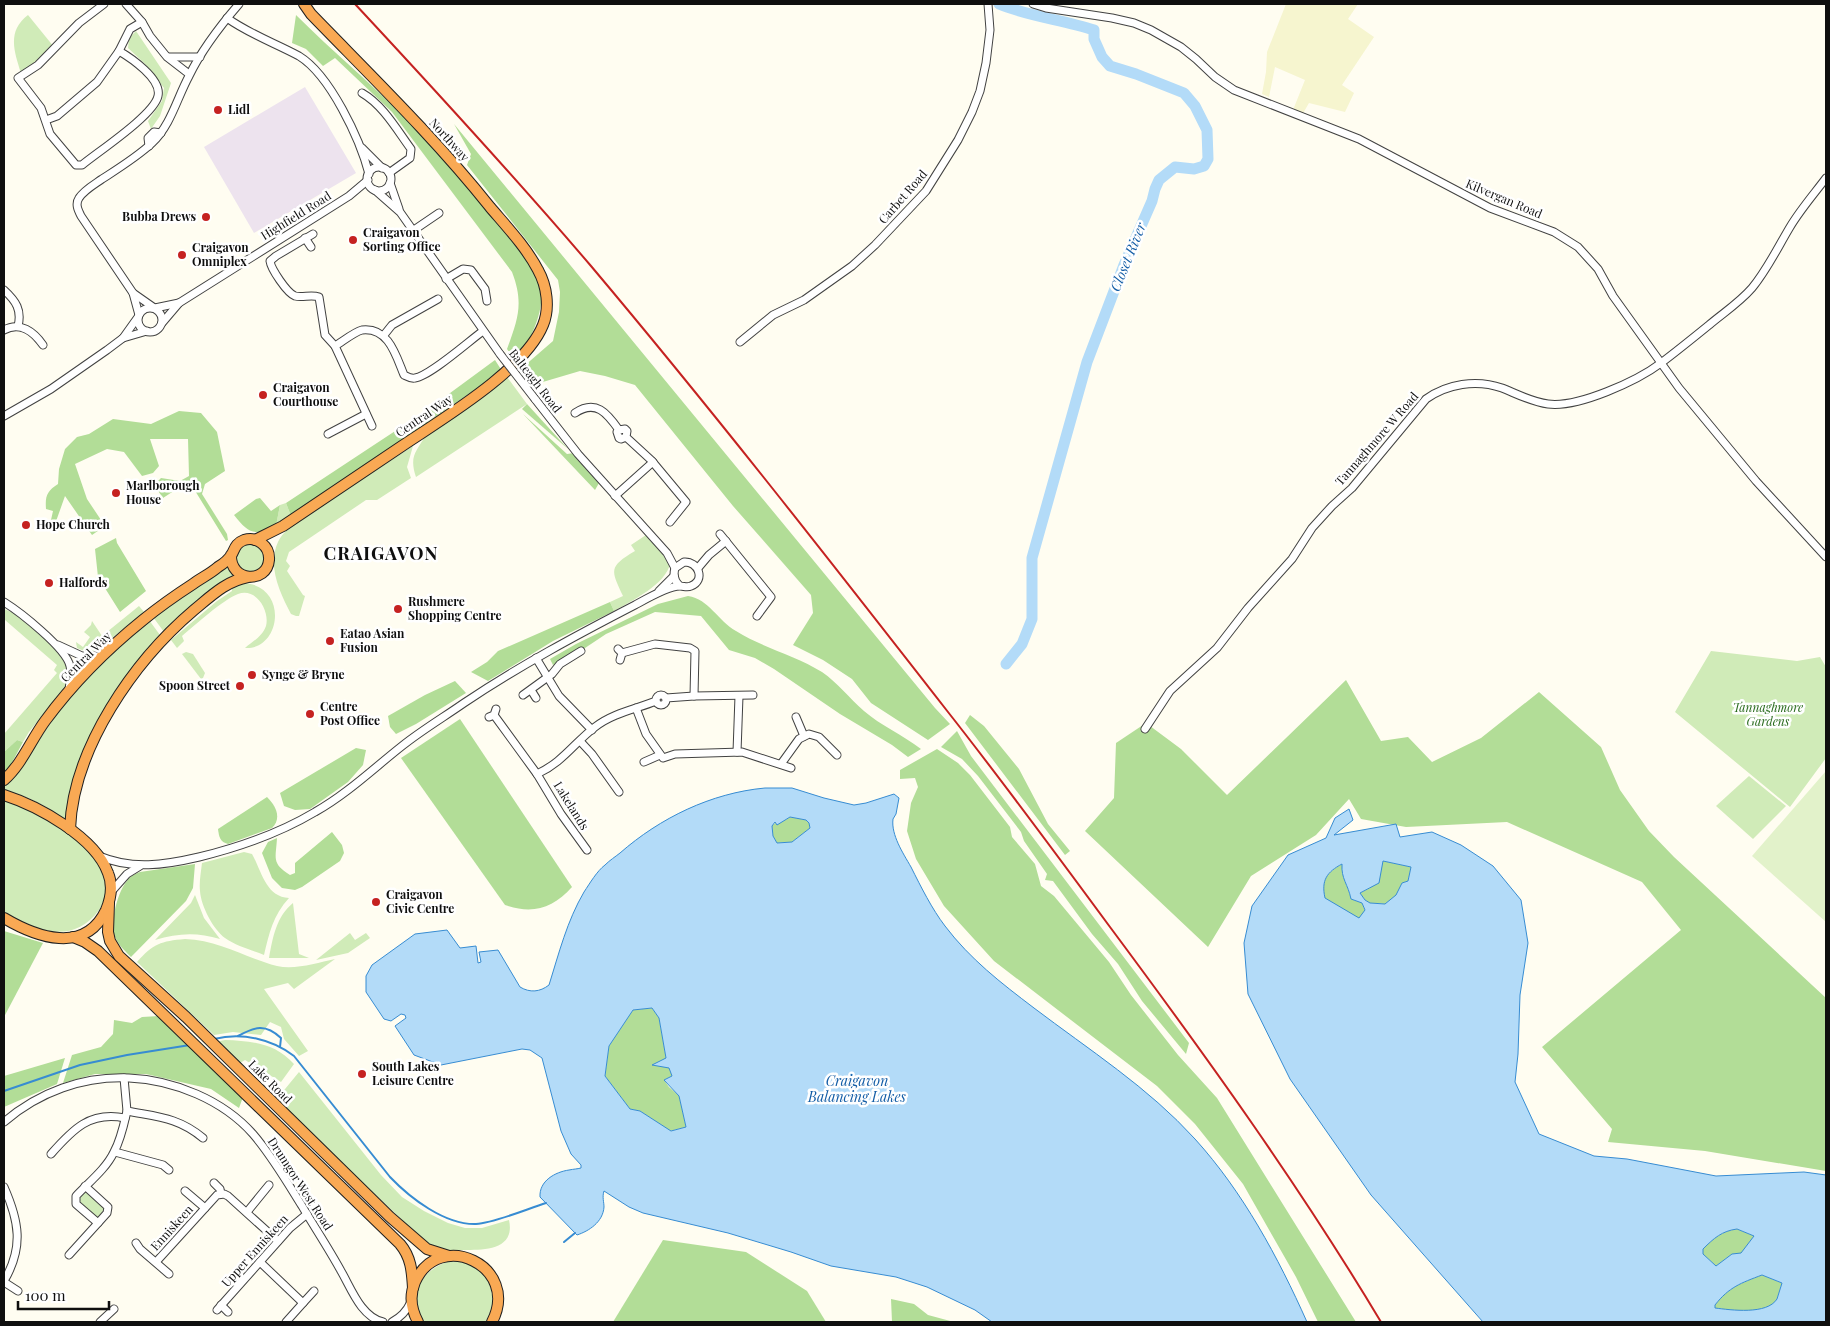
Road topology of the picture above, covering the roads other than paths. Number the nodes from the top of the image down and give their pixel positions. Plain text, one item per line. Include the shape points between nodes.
1 (104, 4) edge
2 (126, 4) edge
3 (239, 4) edge
4 (297, 4) edge
5 (304, 4) edge
6 (988, 4) edge
7 (1033, 4) edge
8 (311, 14) junction
9 (227, 18) junction
10 (142, 22) junction
11 (119, 51) junction
12 (167, 56) junction
13 (200, 57) junction
14 (189, 74) junction
15 (362, 93) dead end
16 (46, 120) junction
17 (360, 146) junction
18 (382, 168) junction
19 (389, 173) junction
20 (368, 177) junction
21 (1826, 178) edge
22 (390, 183) junction
23 (374, 189) junction
24 (349, 196) junction
25 (400, 212) junction
26 (439, 213) dead end
27 (414, 230) junction
28 (313, 234) dead end
29 (305, 238) junction
30 (311, 247) dead end
31 (446, 279) junction
32 (4, 290) edge
33 (133, 293) junction
34 (547, 298) joint
35 (438, 299) dead end
36 (487, 301) dead end
37 (179, 303) junction
38 (154, 308) junction
39 (138, 316) junction
40 (162, 323) junction
41 (18, 326) junction
42 (4, 330) edge
43 (147, 331) junction
44 (484, 331) junction
45 (384, 336) junction
46 (123, 338) junction
47 (43, 341) dead end
48 (740, 342) dead end
49 (335, 346) junction
50 (1660, 364) junction
51 (575, 413) dead end
52 (366, 414) junction
53 (4, 416) edge
54 (372, 426) dead end
55 (328, 434) dead end
56 (653, 462) junction
57 (615, 496) junction
58 (670, 522) dead end
59 (283, 526) junction
60 (720, 534) dead end
61 (255, 540) junction
62 (726, 541) junction
63 (667, 552) junction
64 (232, 555) junction
65 (269, 555) junction
66 (1826, 557) edge
67 (684, 562) junction
68 (698, 568) junction
69 (675, 572) junction
70 (248, 577) junction
71 (680, 586) junction
72 (657, 593) junction
73 (4, 602) edge
74 (756, 616) dead end
75 (53, 642) junction
76 (581, 652) dead end
77 (620, 654) dead end
78 (102, 656) junction
79 (536, 658) junction
80 (548, 678) junction
81 (530, 690) junction
82 (69, 691) junction
83 (523, 695) dead end
84 (694, 696) junction
85 (739, 696) junction
86 (753, 696) dead end
87 (536, 698) dead end
88 (636, 708) junction
89 (493, 714) dead end
90 (796, 717) dead end
91 (1145, 729) dead end
92 (592, 730) junction
93 (804, 736) junction
94 (580, 741) junction
95 (737, 752) junction
96 (660, 755) junction
97 (833, 755) dead end
98 (644, 762) dead end
99 (781, 764) junction
100 (790, 768) dead end
101 (537, 774) junction
102 (4, 780) edge
103 (619, 792) dead end
104 (4, 795) edge
105 (70, 829) junction
106 (587, 850) dead end
107 (96, 854) junction
108 (140, 866) junction
109 (111, 892) junction
110 (109, 903) junction
111 (4, 918) edge
112 (73, 937) junction
113 (124, 1078) junction
114 (126, 1114) junction
115 (4, 1122) edge
116 (203, 1138) dead end
117 (115, 1152) junction
118 (61, 1156) dead end
119 (169, 1170) dead end
120 (214, 1183) dead end
121 (269, 1185) dead end
122 (85, 1186) junction
123 (4, 1187) edge
124 (186, 1191) dead end
125 (220, 1194) junction
126 (6, 1196) edge
127 (205, 1208) junction
128 (247, 1212) junction
129 (307, 1214) junction
130 (98, 1223) junction
131 (278, 1241) junction
132 (136, 1242) dead end
133 (69, 1255) dead end
134 (449, 1256) junction
135 (156, 1262) junction
136 (260, 1262) junction
137 (169, 1274) dead end
138 (4, 1281) edge
139 (413, 1288) junction
140 (18, 1291) dead end
141 (314, 1291) dead end
142 (411, 1302) junction
143 (303, 1303) junction
144 (114, 1309) dead end
145 (498, 1309) junction
146 (228, 1312) dead end
147 (100, 1322) edge
148 (286, 1322) edge
149 (383, 1322) edge
150 (392, 1322) edge
151 (418, 1322) edge
152 (492, 1322) edge
153 (503, 1322) edge

1 - 16 street via 79,23 38,65 18,78
2 - 10 street
3 - 9 street
4 - 8 highway, Northway
5 - 8 highway, Northway
6 - 48 street, Carbet Road via 990,30 980,91 958,140 926,191 852,266 804,300 772,315
7 - 50 street, Kilvergan Road via 1112,18 1151,30 1181,47 1234,90 1358,139 1490,208 1554,232 1578,247 1598,269
8 - 34 highway, Northway via 468,180 535,265
9 - 13 street
9 - 17 street via 246,31 299,56 313,67 343,111
10 - 11 street via 130,29
10 - 12 street
11 - 16 street via 97,82 57,116
11 - 16 street via 136,61 158,89 152,107 137,122 82,165 76,165 50,134
12 - 13 street
12 - 14 street
13 - 14 street
14 - 33 street via 161,133 89,188 77,203 81,216
15 - 19 street via 387,116 411,149 410,158
17 - 18 street
17 - 20 street
18 - 19 street
18 - 20 street via 374,168
19 - 22 street
20 - 23 street
20 - 24 street, Highfield Road
21 - 50 street, Tannaghmore W Road via 1751,289
22 - 23 street via 382,190
22 - 25 street, Balteagh Road
23 - 24 street, Highfield Road
23 - 25 street, Balteagh Road
24 - 37 street, Highfield Road
25 - 27 street, Balteagh Road
26 - 27 street
27 - 31 street, Balteagh Road
28 - 29 street
29 - 30 street
29 - 49 street via 270,261 271,267 290,293 319,297 325,335
31 - 36 street via 463,269 471,270 485,289
31 - 44 street, Balteagh Road
32 - 41 street via 19,308
33 - 38 street
33 - 39 street
34 - 59 highway, Central Way via 544,323 518,361 451,413
35 - 45 street via 392,325
37 - 38 street, Highfield Road
37 - 40 street, Highfield Road
38 - 39 street, Highfield Road via 143,310
38 - 40 street via 161,314
39 - 43 street via 140,326
39 - 46 street, Highfield Road
40 - 43 street, Highfield Road via 156,330
41 - 42 street
41 - 47 street
43 - 46 street, Highfield Road
44 - 45 street via 416,378 404,375 392,346
44 - 57 street, Balteagh Road, bridge
45 - 49 street via 361,330
46 - 53 street, Highfield Road via 32,401
49 - 52 street
50 - 66 street, Kilvergan Road via 1756,481
50 - 91 street, Tannaghmore W Road via 1607,392 1564,404 1549,404 1499,387 1474,384 1456,385 1426,399 1352,488 1312,528 1292,559 1217,648 1170,691
51 - 56 street via 590,407 608,414 619,430 619,438 626,437
52 - 54 street
52 - 55 street
56 - 57 street
56 - 58 street via 686,502
57 - 63 street, Balteagh Road
59 - 61 highway, Central Way
59 - 65 highway, Central Way
60 - 62 street
61 - 64 highway via 240,542
61 - 65 highway
62 - 68 street
62 - 74 street via 771,597
63 - 67 street, Balteagh Road
63 - 69 street, Balteagh Road
64 - 70 highway via 235,569
64 - 78 highway, Central Way via 147,617
65 - 70 highway via 265,570
67 - 68 street
67 - 69 street
68 - 71 street via 695,584
69 - 71 street via 675,580
69 - 72 street
70 - 105 highway via 228,584 176,626 129,680 102,722 88,756 75,791
71 - 72 street
72 - 79 street
73 - 75 street
75 - 78 street via 82,656
75 - 82 street via 71,667
76 - 80 street via 560,664
77 - 84 street via 655,644 690,648 694,651
78 - 82 highway, Central Way
79 - 80 street
79 - 108 street via 476,694 316,812 236,848 188,860
80 - 81 street
80 - 92 street via 559,696
81 - 83 street
81 - 87 street
82 - 102 highway, Central Way
84 - 85 street, Lakelands
84 - 88 street, Lakelands via 666,698 664,704 656,701
85 - 86 street, Lakelands
85 - 95 street
88 - 92 street, Lakelands
88 - 96 street via 646,734
89 - 101 street, Lakelands
90 - 93 street
92 - 94 street, Lakelands
93 - 97 street via 819,737
93 - 99 street
94 - 101 street, Lakelands via 556,764
94 - 103 street
95 - 96 street via 675,754 663,758
95 - 99 street
96 - 98 street
99 - 100 street
101 - 106 street, Lakelands
104 - 105 highway via 40,810
105 - 107 highway
107 - 108 street
107 - 109 highway via 108,873
108 - 109 street via 127,874
109 - 110 highway
110 - 112 highway via 95,926
110 - 134 highway, Lake Road via 107,926 114,948 390,1217 427,1249
111 - 112 highway via 46,936
112 - 139 highway, Lake Road via 98,951 400,1244 411,1264
113 - 114 street
113 - 115 street, Drumgor West Road via 69,1085 34,1100
113 - 129 street, Drumgor West Road via 153,1080 184,1089 209,1101 241,1123 253,1134
114 - 116 street via 176,1120
114 - 117 street
114 - 118 street via 84,1122 53,1152
117 - 119 street via 163,1165
117 - 122 street
120 - 125 street
121 - 128 street
122 - 130 street via 76,1196 76,1204
122 - 130 street via 108,1207
123 - 126 street
124 - 127 street, Enniskeen
125 - 127 street, Enniskeen
125 - 128 street via 228,1196
126 - 138 street via 17,1226 18,1239 16,1255
127 - 135 street, Enniskeen
128 - 131 street
129 - 131 street, Upper Enniskeen
129 - 149 street, Drumgor West Road via 365,1310
130 - 133 street
131 - 136 street, Upper Enniskeen
132 - 135 street, Enniskeen
134 - 139 highway via 426,1266
134 - 145 highway, Lake Road via 467,1257 489,1272 498,1291
135 - 137 street, Enniskeen
136 - 143 street
136 - 146 street, Upper Enniskeen via 219,1308
138 - 140 street
139 - 142 highway
141 - 143 street
142 - 150 street via 406,1312
142 - 151 highway
143 - 148 street
144 - 147 street
145 - 152 highway
145 - 153 highway

